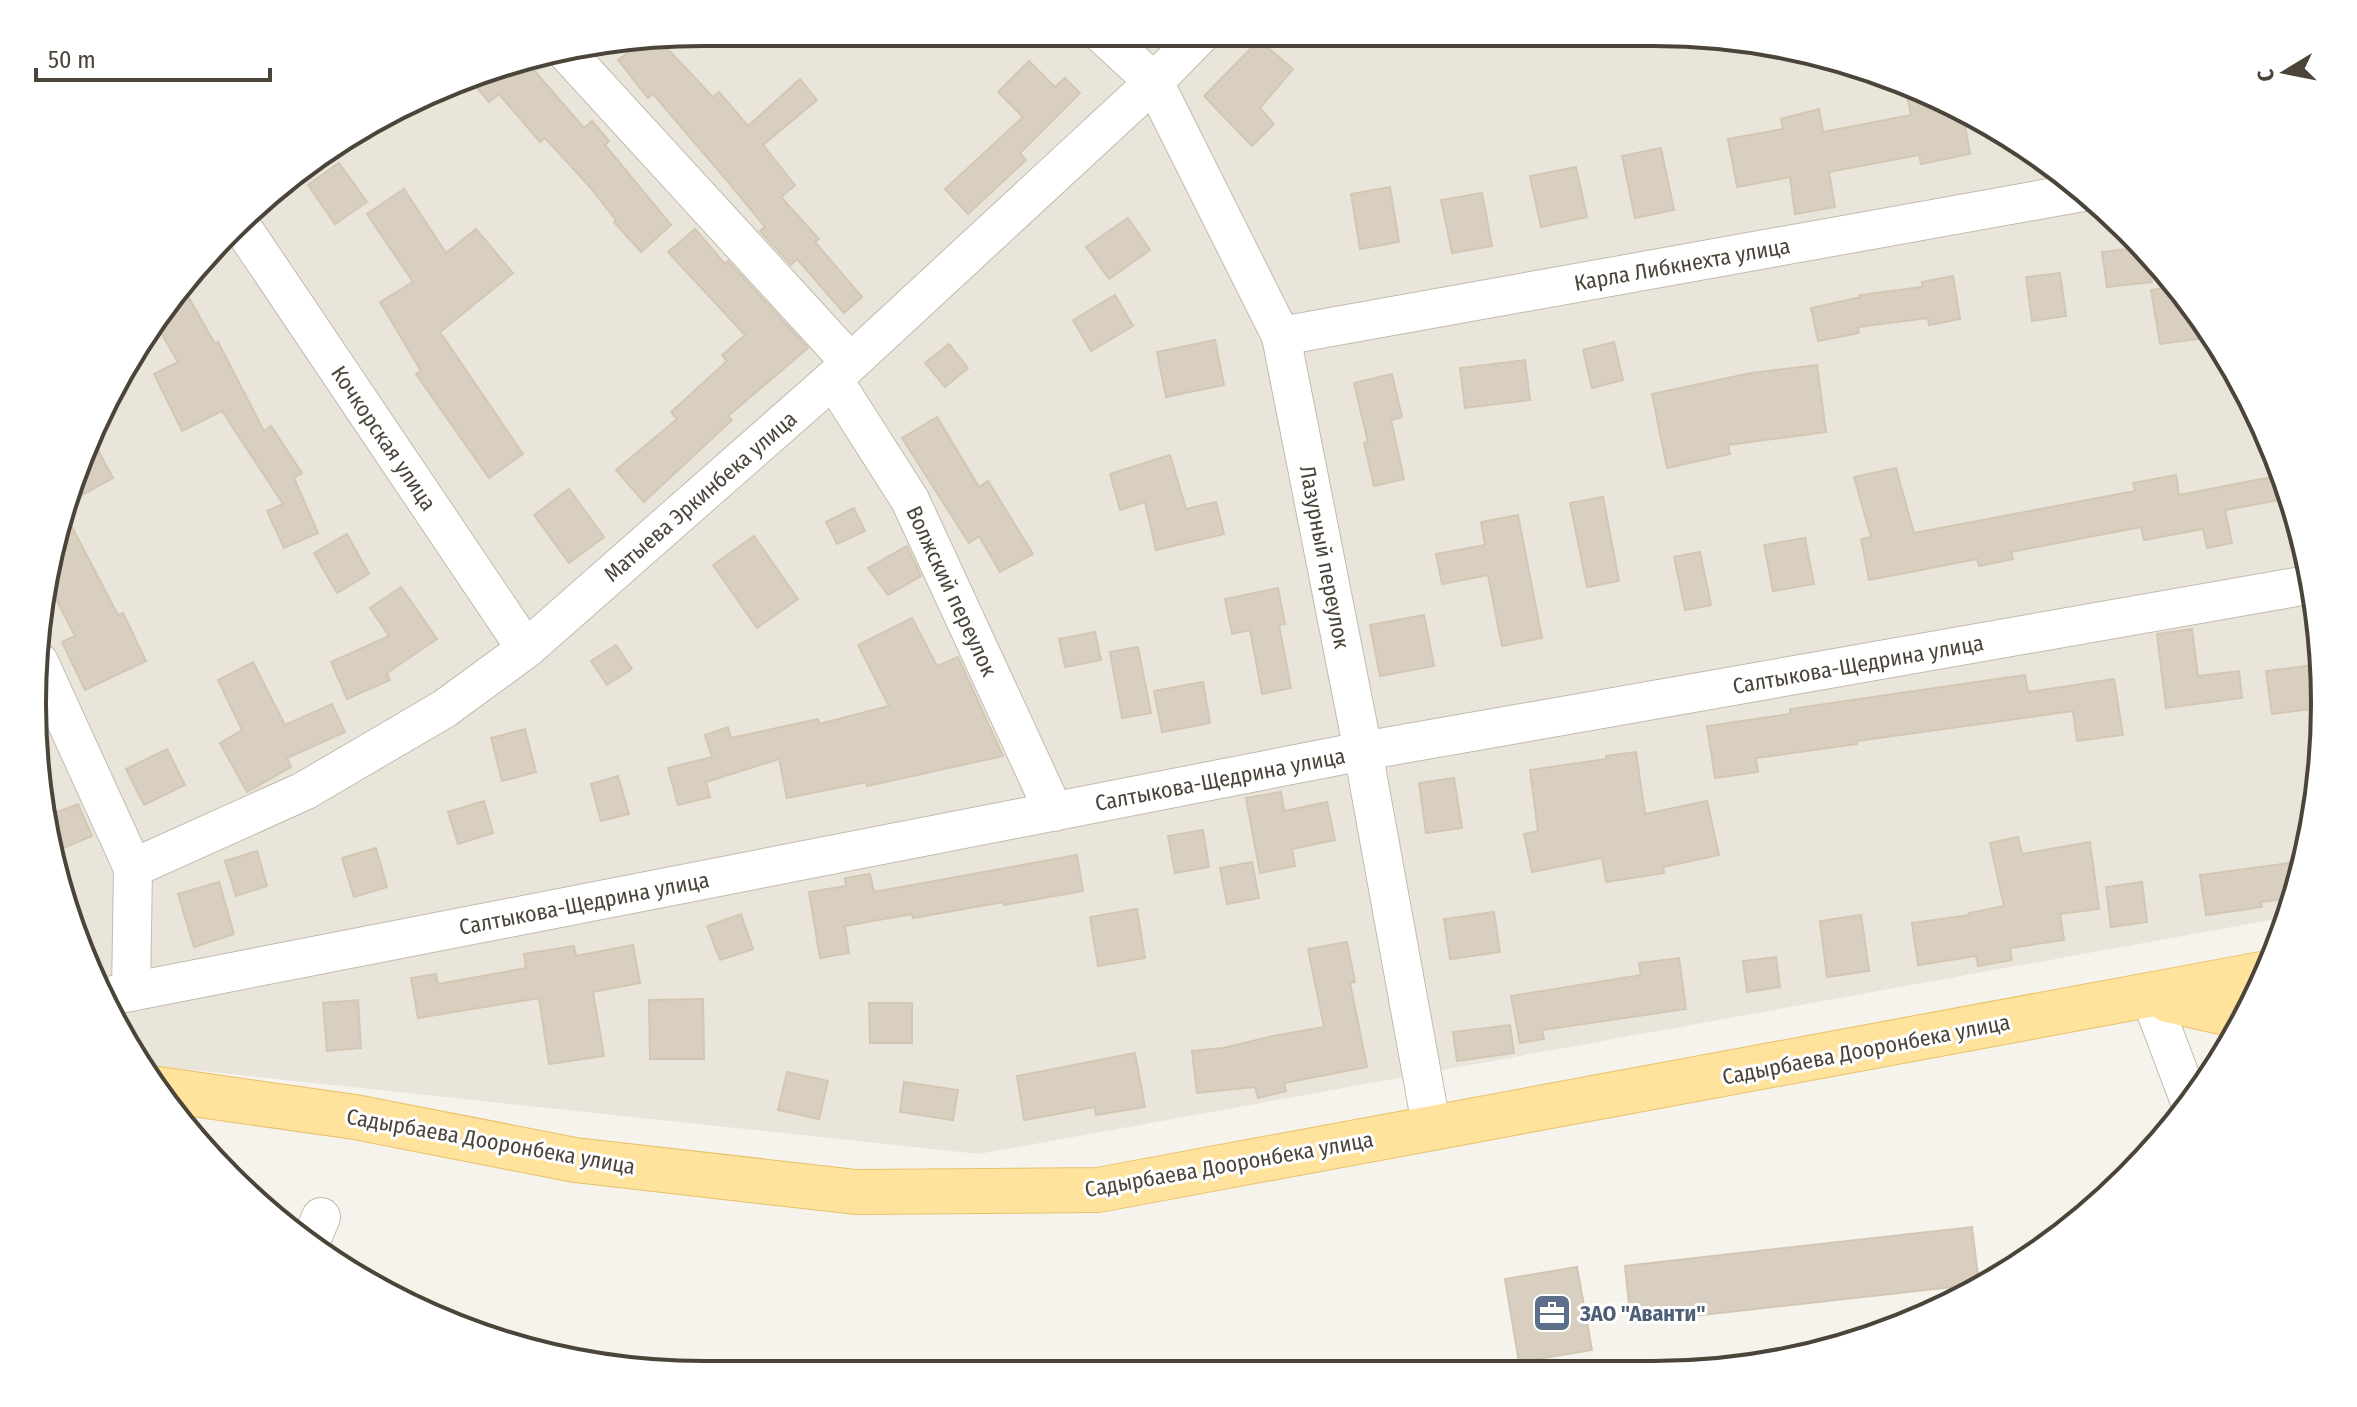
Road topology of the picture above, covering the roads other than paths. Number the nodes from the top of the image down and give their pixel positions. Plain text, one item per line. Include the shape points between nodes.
1 (1115, 46) edge
2 (1189, 46) edge
3 (573, 59) edge
4 (1154, 82) junction
5 (2069, 194) edge
6 (246, 233) edge
7 (1281, 336) junction
8 (841, 370) junction
9 (2300, 586) edge
10 (526, 649) junction
11 (47, 679) edge
12 (1363, 751) junction
13 (1054, 812) junction
14 (133, 868) junction
15 (2251, 976) edge
16 (120, 994) edge
17 (2150, 996) junction
18 (2232, 1014) edge
19 (2185, 1090) edge
20 (173, 1091) edge
21 (1432, 1130) junction

1 - 4 street, Лазурный переулок
2 - 4 street, Матыева Эркинбека улица
3 - 8 street, Волжский переулок
4 - 7 street, Лазурный переулок
4 - 8 street, Матыева Эркинбека улица
5 - 7 street, Карла Либкнехта улица
6 - 10 street, Кочкорская улица
7 - 12 street, Лазурный переулок
8 - 10 street, Матыева Эркинбека улица
8 - 13 street, Волжский переулок via 910,500
9 - 12 street, Салтыкова-Щедрина улица
10 - 14 street, Матыева Эркинбека улица via 444,709 304,791
11 - 14 street
12 - 13 street, Салтыкова-Щедрина улица
12 - 21 street, Лазурный переулок
13 - 16 street, Салтыкова-Щедрина улица
14 - 16 street
15 - 17 main road, Садырбаева Дооронбека улица
17 - 18 main road, Садырбаева Дооронбека улица
17 - 19 street
17 - 21 main road, Садырбаева Дооронбека улица
20 - 21 main road, Садырбаева Дооронбека улица via 355,1117 575,1160 856,1192 1098,1190

